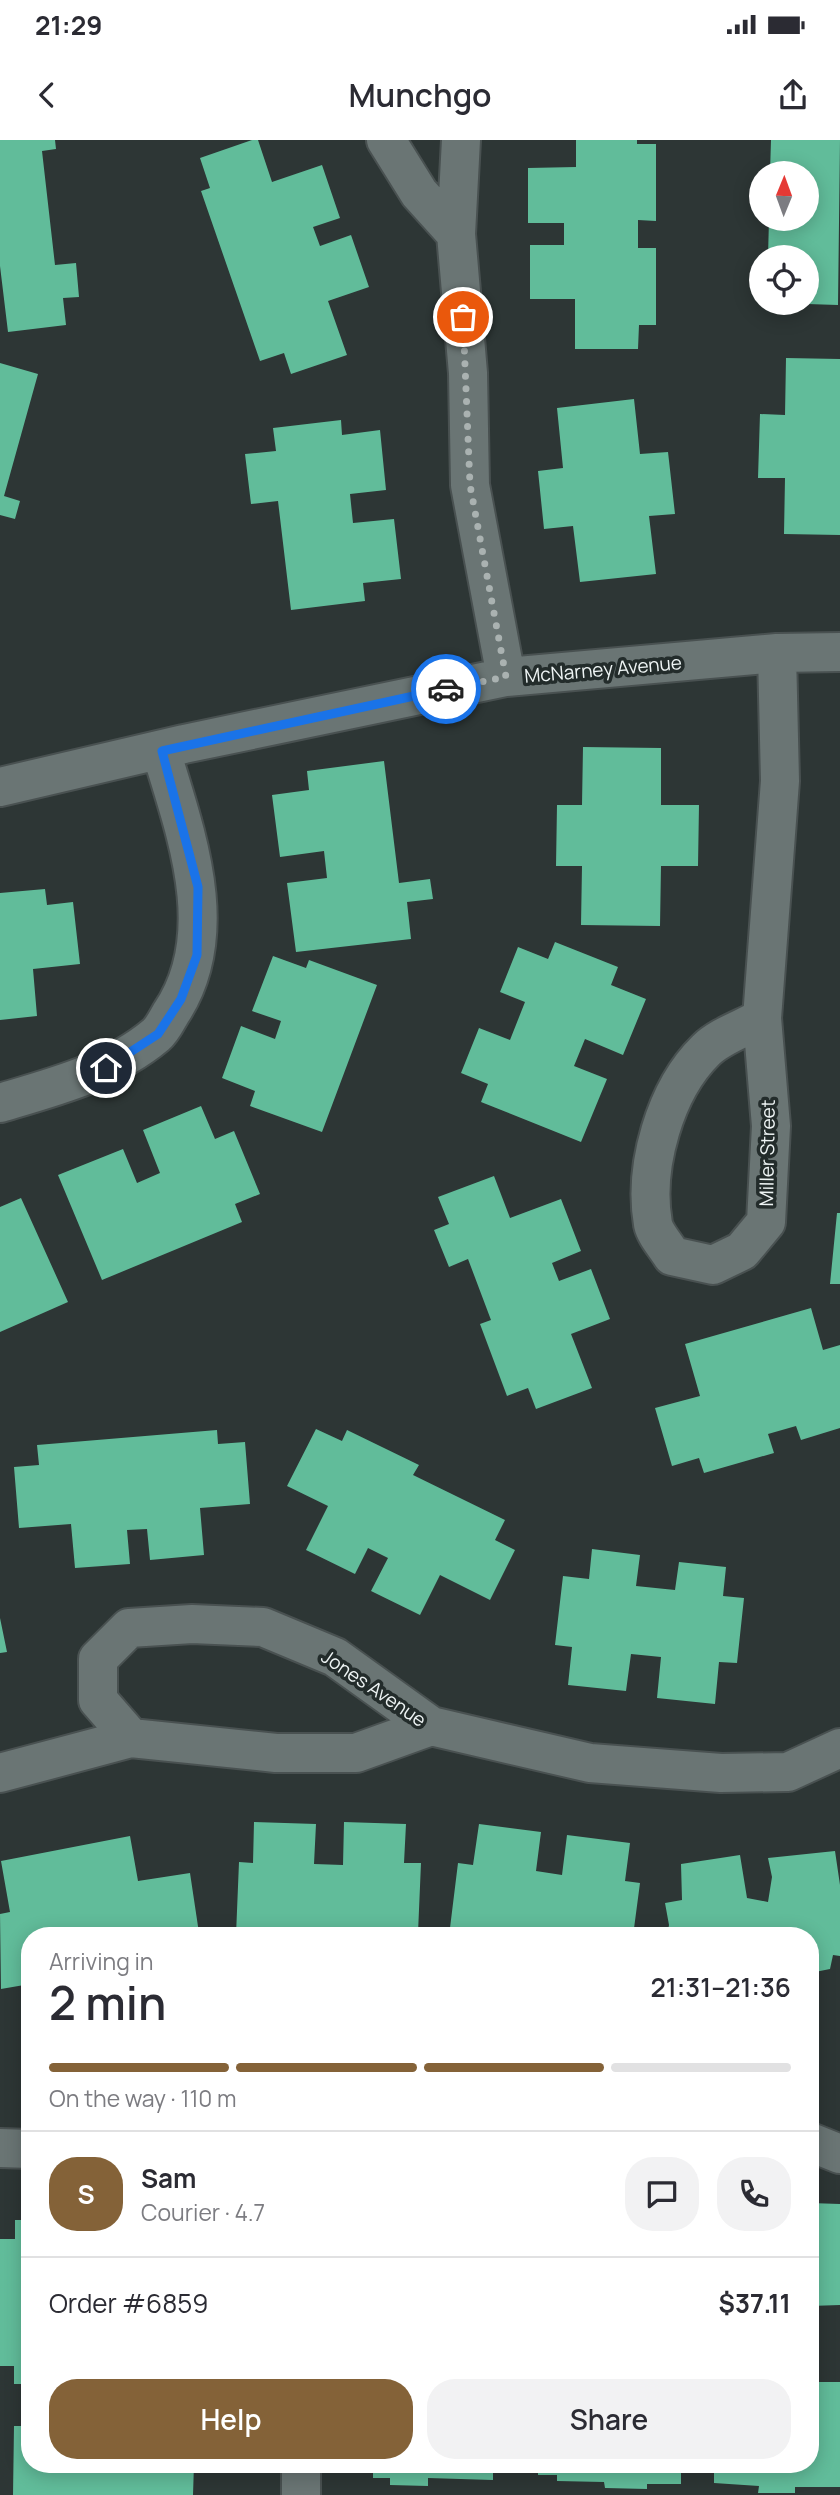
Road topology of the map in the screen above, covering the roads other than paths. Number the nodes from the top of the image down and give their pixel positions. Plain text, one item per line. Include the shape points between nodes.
1 (386, 140) edge
2 (461, 140) edge
3 (456, 234) junction
4 (840, 652) edge
5 (777, 653) junction
6 (506, 677) junction
7 (162, 751) junction
8 (0, 788) edge
9 (762, 1018) junction
10 (0, 1103) edge
11 (431, 1726) junction
12 (131, 1738) junction
13 (840, 1748) edge
14 (0, 1773) edge
15 (819, 2146) edge
16 (0, 2148) edge
17 (21, 2149) edge
18 (840, 2154) edge
19 (302, 2473) edge
20 (301, 2495) edge

1 - 3 street via 419,193
2 - 3 street
3 - 6 street via 468,373 470,485
4 - 5 street, McNarney Avenue
5 - 6 street, McNarney Avenue
5 - 9 street, Miller Street via 780,781
6 - 7 street, McNarney Avenue
7 - 8 street, McNarney Avenue
7 - 10 street via 198,887 197,955 181,999 158,1034 106,1068
9 - 9 street, Miller Street via 708,1049 679,1084 662,1130 651,1181 653,1226 672,1256 713,1265 742,1251 766,1222 771,1126
11 - 12 street via 356,1753 276,1753
11 - 12 street, Jones Avenue via 335,1657 263,1627 192,1624 129,1628 99,1659 98,1700
11 - 13 street, Jones Avenue via 590,1763 721,1773 788,1772
12 - 14 street
15 - 18 street
16 - 17 street
19 - 20 street

